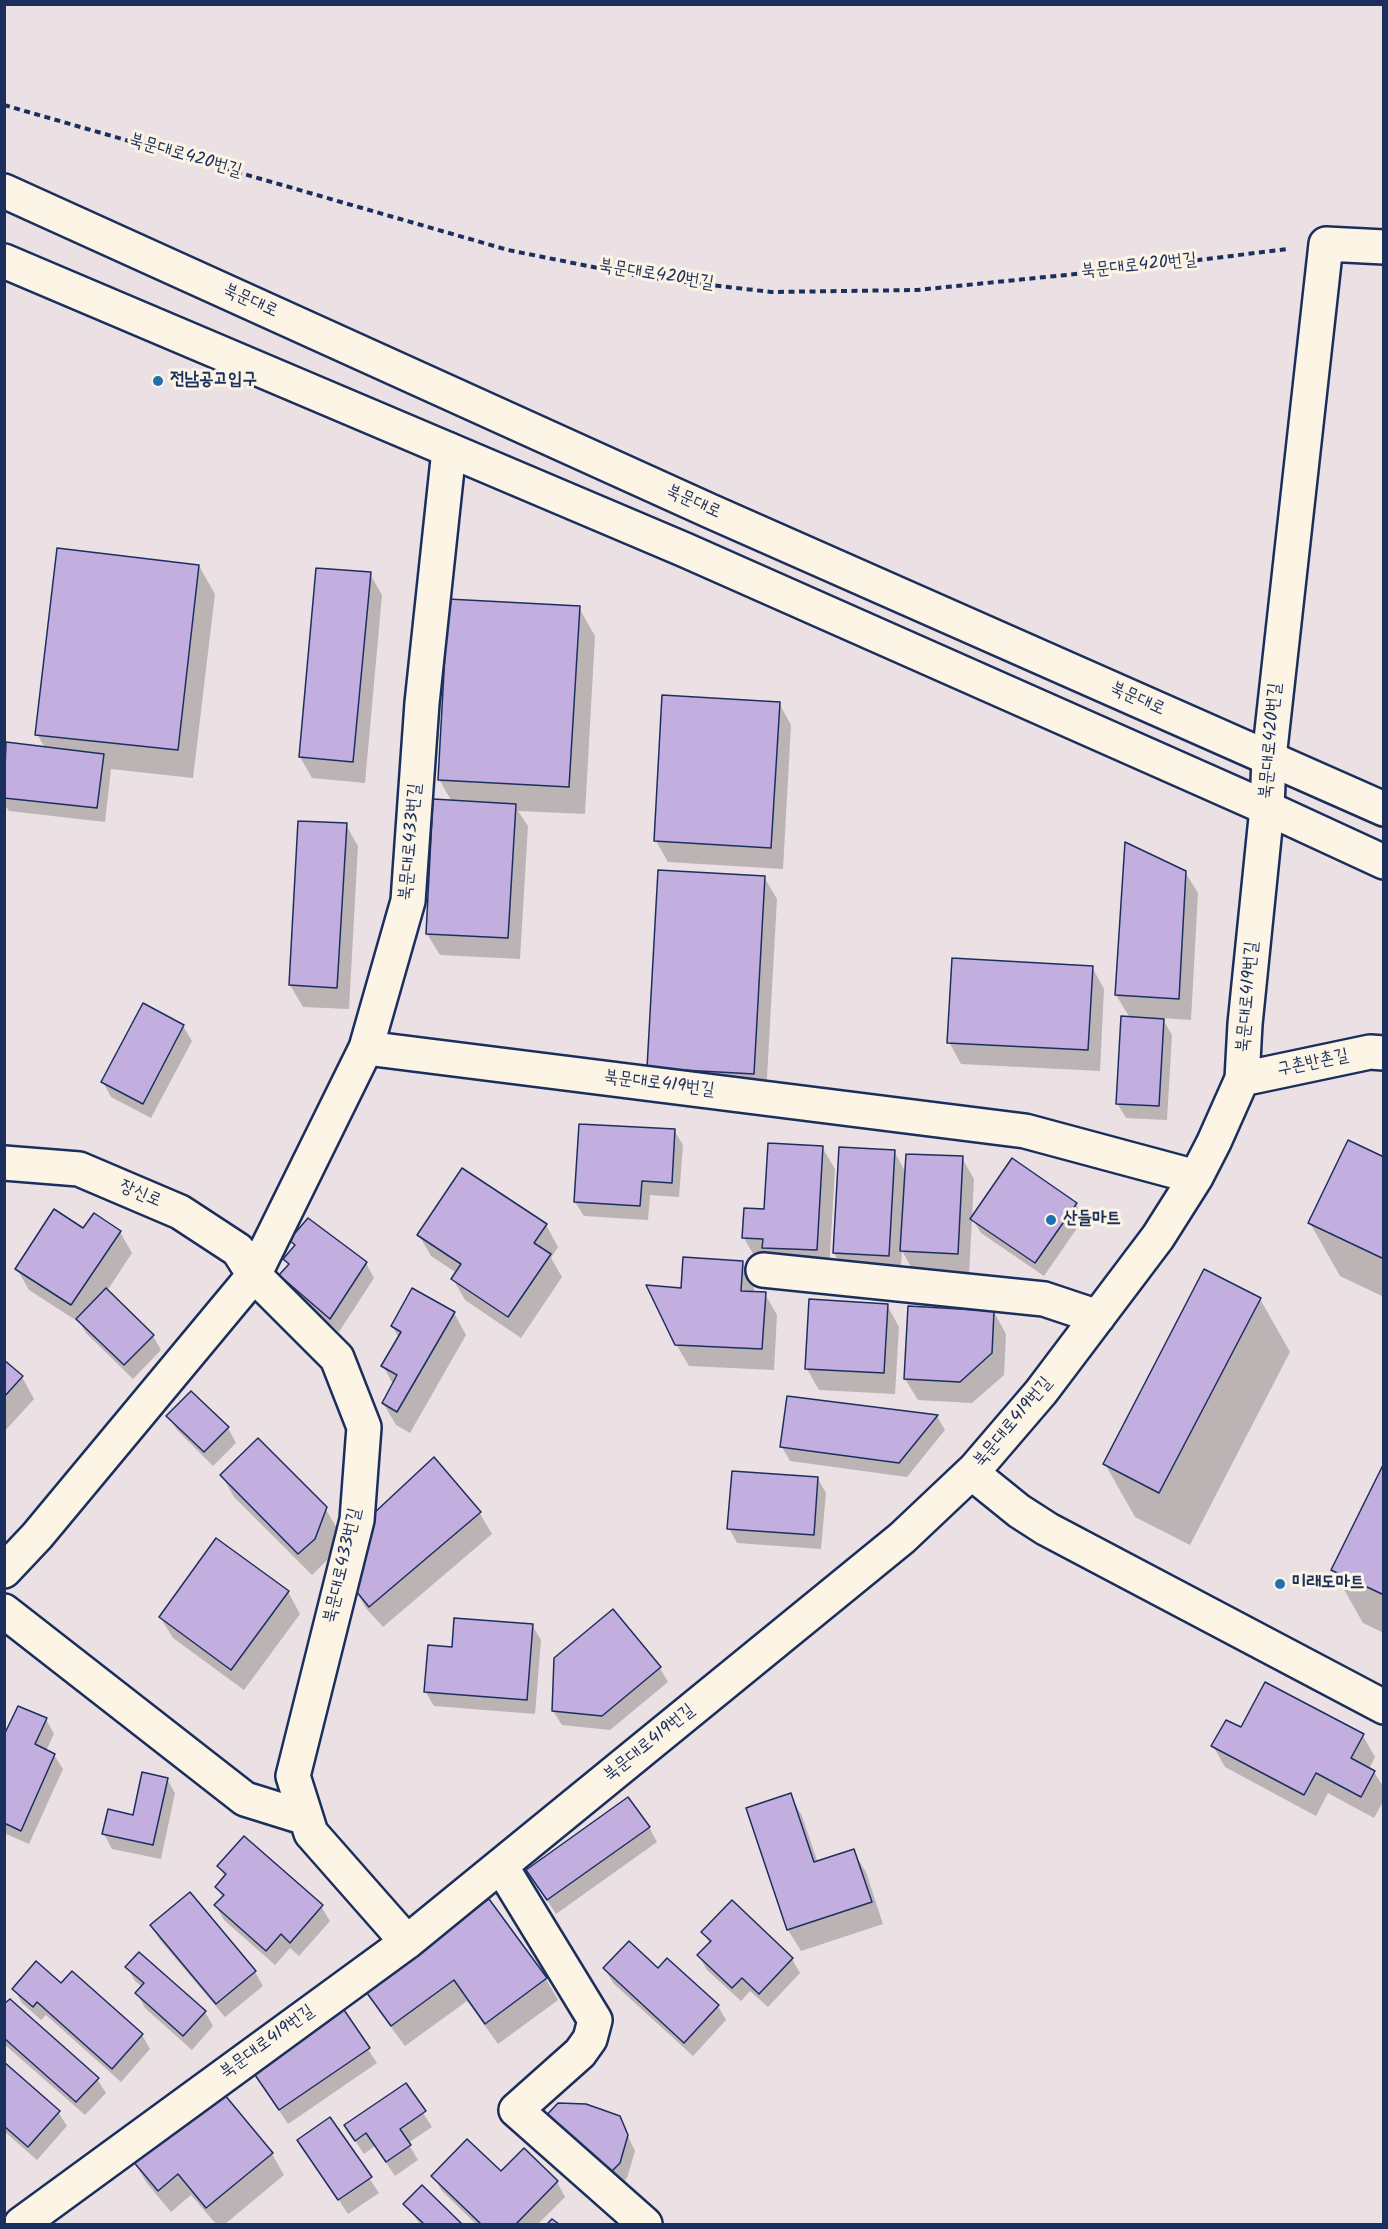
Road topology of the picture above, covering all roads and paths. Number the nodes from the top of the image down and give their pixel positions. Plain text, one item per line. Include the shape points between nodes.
1 (4, 105) edge
2 (4, 191) edge
3 (1326, 244) junction
4 (1383, 246) edge
5 (4, 261) edge
6 (449, 450) junction
7 (1269, 758) junction
8 (1266, 808) junction
9 (1383, 809) edge
10 (1383, 862) edge
11 (366, 1048) junction
12 (1383, 1053) edge
13 (1242, 1079) junction
14 (4, 1163) edge
15 (1196, 1177) junction
16 (763, 1270) dead end
17 (254, 1275) junction
18 (1098, 1317) junction
19 (972, 1473) junction
20 (4, 1571) edge
21 (4, 1611) edge
22 (1383, 1707) edge
23 (306, 1818) junction
24 (501, 1866) junction
25 (407, 1942) junction
26 (21, 2224) edge
27 (645, 2224) edge

1 - 3 path, 북문대로420번길 via 508,250 643,277 771,292 917,290
2 - 7 street, 북문대로 via 710,511
3 - 4 street
3 - 7 street, 북문대로420번길
5 - 6 street
6 - 8 street via 685,550
6 - 11 street, 북문대로433번길 via 422,703 408,901
7 - 8 street, 북문대로420번길
7 - 9 street, 북문대로
8 - 10 street
8 - 13 street, 북문대로419번길
11 - 15 street, 북문대로419번길 via 1025,1131
11 - 17 street, 북문대로433번길
12 - 13 street, 구촌반촌길 via 1370,1052
13 - 15 street, 북문대로419번길
14 - 17 street, 장신로 via 79,1169 180,1212 238,1250
15 - 18 street, 북문대로419번길 via 1158,1237
16 - 18 street via 1044,1299
17 - 20 street, 북문대로433번길
17 - 23 street, 북문대로433번길 via 337,1358 364,1427 357,1520 293,1776
18 - 19 street, 북문대로419번길
19 - 22 street via 1047,1529
19 - 24 street, 북문대로419번길 via 902,1538
21 - 23 street via 245,1799
23 - 25 street, 북문대로433번길 via 311,1833
24 - 25 street, 북문대로419번길
24 - 27 street via 595,2020 590,2039 580,2053 516,2110
25 - 26 street, 북문대로419번길

